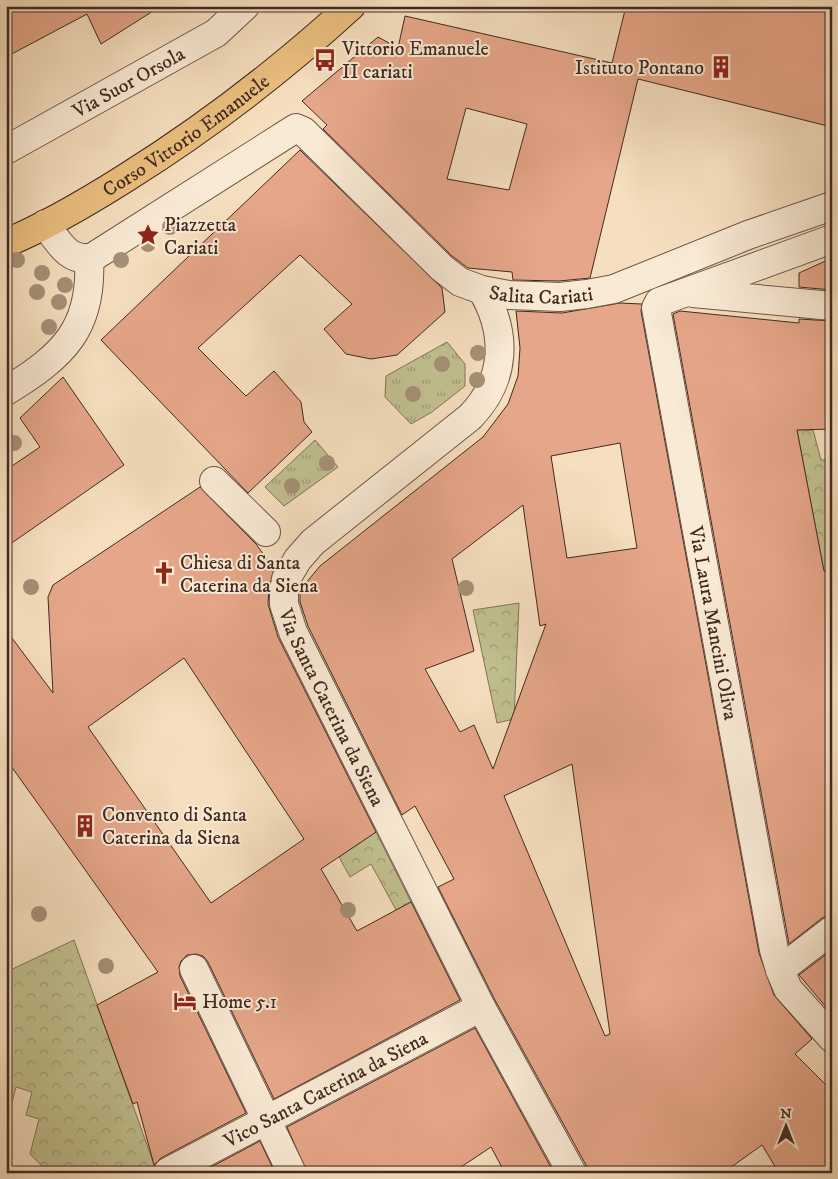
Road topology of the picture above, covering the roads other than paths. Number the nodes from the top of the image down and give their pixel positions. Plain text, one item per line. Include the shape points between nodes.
1 (245, 6) edge
2 (351, 6) edge
3 (6, 150) edge
4 (832, 206) edge
5 (45, 224) junction
6 (832, 240) edge
7 (6, 243) edge
8 (89, 258) junction
9 (482, 290) junction
10 (684, 292) junction
11 (832, 306) edge
12 (6, 391) edge
13 (214, 481) dead end
14 (266, 532) dead end
15 (832, 930) edge
16 (194, 969) dead end
17 (780, 970) junction
18 (481, 1007) junction
19 (832, 1038) edge
20 (267, 1120) junction
21 (168, 1172) edge
22 (292, 1173) edge
23 (572, 1173) edge

1 - 3 street, Via Suor Orsola via 216,33
2 - 5 main road, Corso Vittorio Emanuele via 216,118 105,191
4 - 9 street, Salita Cariati via 614,289 560,297 509,295
5 - 7 main road, Corso Vittorio Emanuele
5 - 8 street via 66,252 77,258
6 - 10 street
8 - 9 street, Salita Cariati via 298,128 442,268 460,282
8 - 12 street via 89,290 80,322 63,347
9 - 18 street, Via Santa Caterina da Siena via 497,325 499,363 492,389 470,417 314,542 291,569 284,590 284,604 293,632
10 - 11 street
10 - 17 street, Via Laura Mancini Oliva via 659,302 656,308
13 - 14 street
15 - 17 street
16 - 20 street
17 - 19 street via 791,993
18 - 20 street, Vico Santa Caterina da Siena
18 - 23 street, Via Santa Caterina da Siena
20 - 21 street, Vico Santa Caterina da Siena
20 - 22 street

